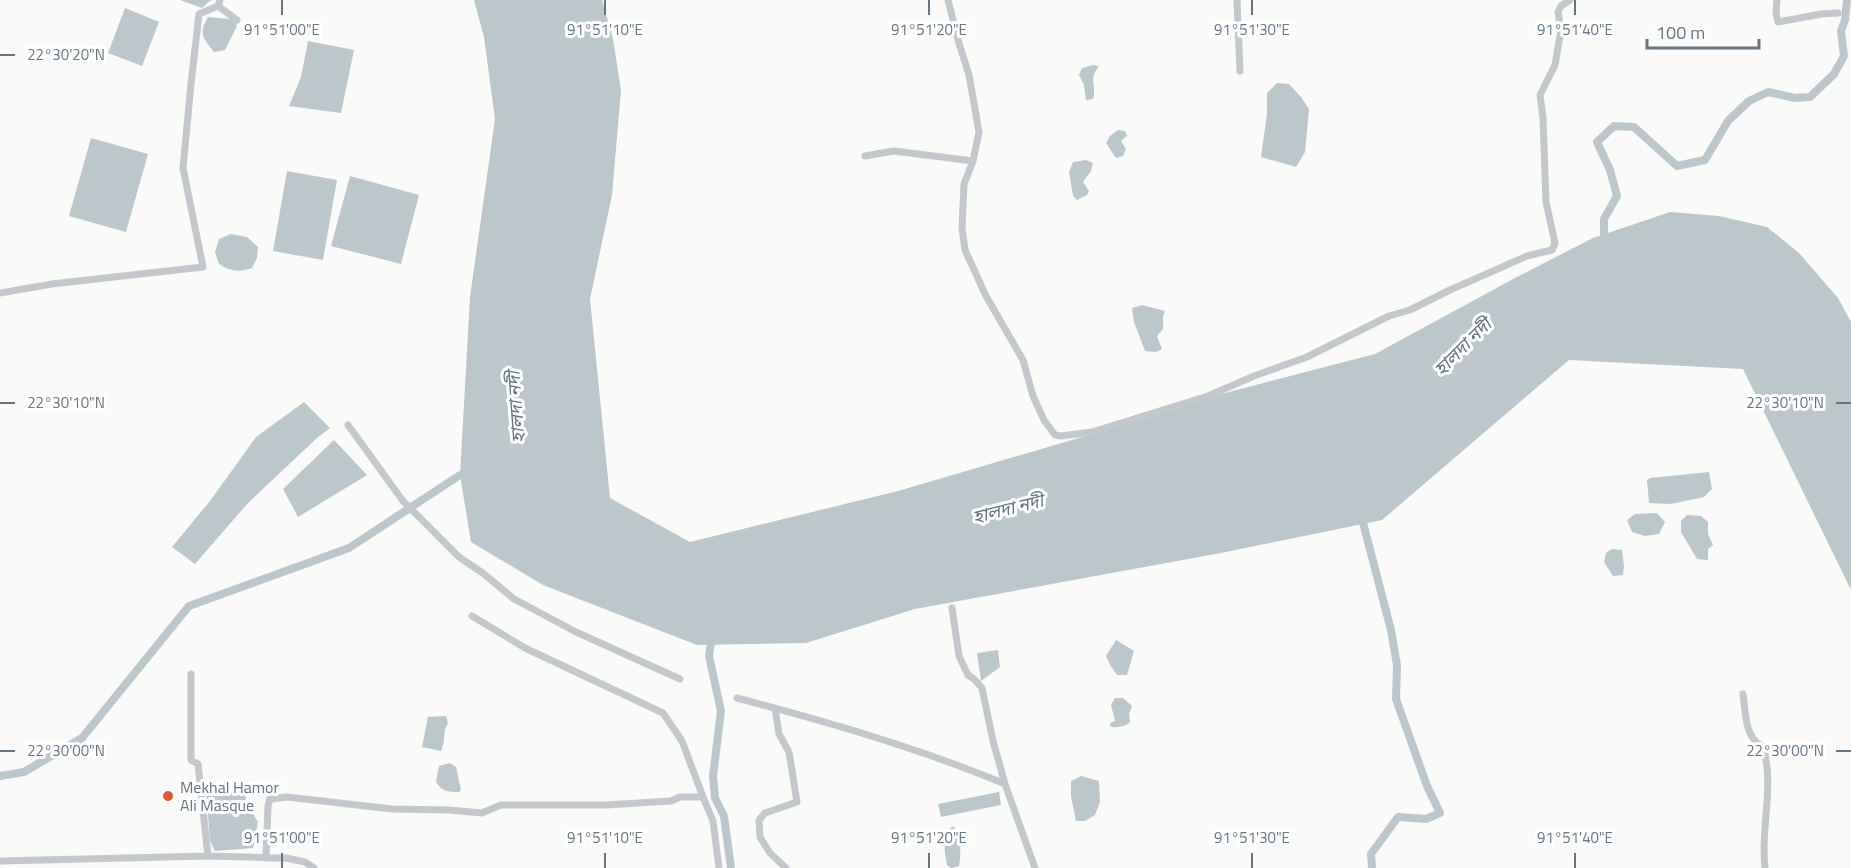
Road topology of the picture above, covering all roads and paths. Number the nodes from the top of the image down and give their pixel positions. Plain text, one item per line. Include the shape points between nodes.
1 (948, 0) edge
2 (1237, 0) edge
3 (1570, 0) edge
4 (1777, 0) edge
5 (219, 3) edge
6 (1838, 13) dead end
7 (237, 20) dead end
8 (1240, 71) dead end
9 (865, 156) dead end
10 (973, 161) junction
11 (0, 293) edge
12 (348, 425) dead end
13 (952, 608) dead end
14 (472, 616) dead end
15 (191, 674) dead end
16 (680, 679) dead end
17 (1743, 694) dead end
18 (737, 698) dead end
19 (775, 708) junction
20 (1005, 784) junction
21 (703, 797) junction
22 (208, 856) junction
23 (266, 858) junction
24 (0, 861) edge
25 (315, 868) edge
26 (719, 868) edge
27 (786, 868) edge
28 (1035, 868) edge
29 (1765, 868) edge

1 - 10 street via 969,75 979,132
2 - 8 street
3 - 10 street via 1558,12 1561,30 1555,65 1540,95 1546,202 1555,243 1552,250 1527,256 1389,316 1307,357 1208,396 1092,432 1055,435 1044,420 1023,360 965,250 964,184
4 - 6 street via 1778,22
5 - 7 street
5 - 11 street via 199,14 183,168 203,267
9 - 10 street via 894,151
12 - 16 street via 403,501 459,557 514,599
13 - 20 street via 959,656 968,675 982,688
14 - 21 street via 525,648 663,713 682,741
15 - 22 street via 191,760 198,765
17 - 29 street via 1749,732 1766,755
18 - 19 street
19 - 20 street via 964,767
19 - 27 street via 779,734 789,752 797,802 765,813 759,820 760,837
20 - 28 street
21 - 23 street via 606,806 501,805 482,813 392,809 287,797 270,799
21 - 26 street via 713,821
22 - 23 street
22 - 24 street
23 - 25 street via 286,858

